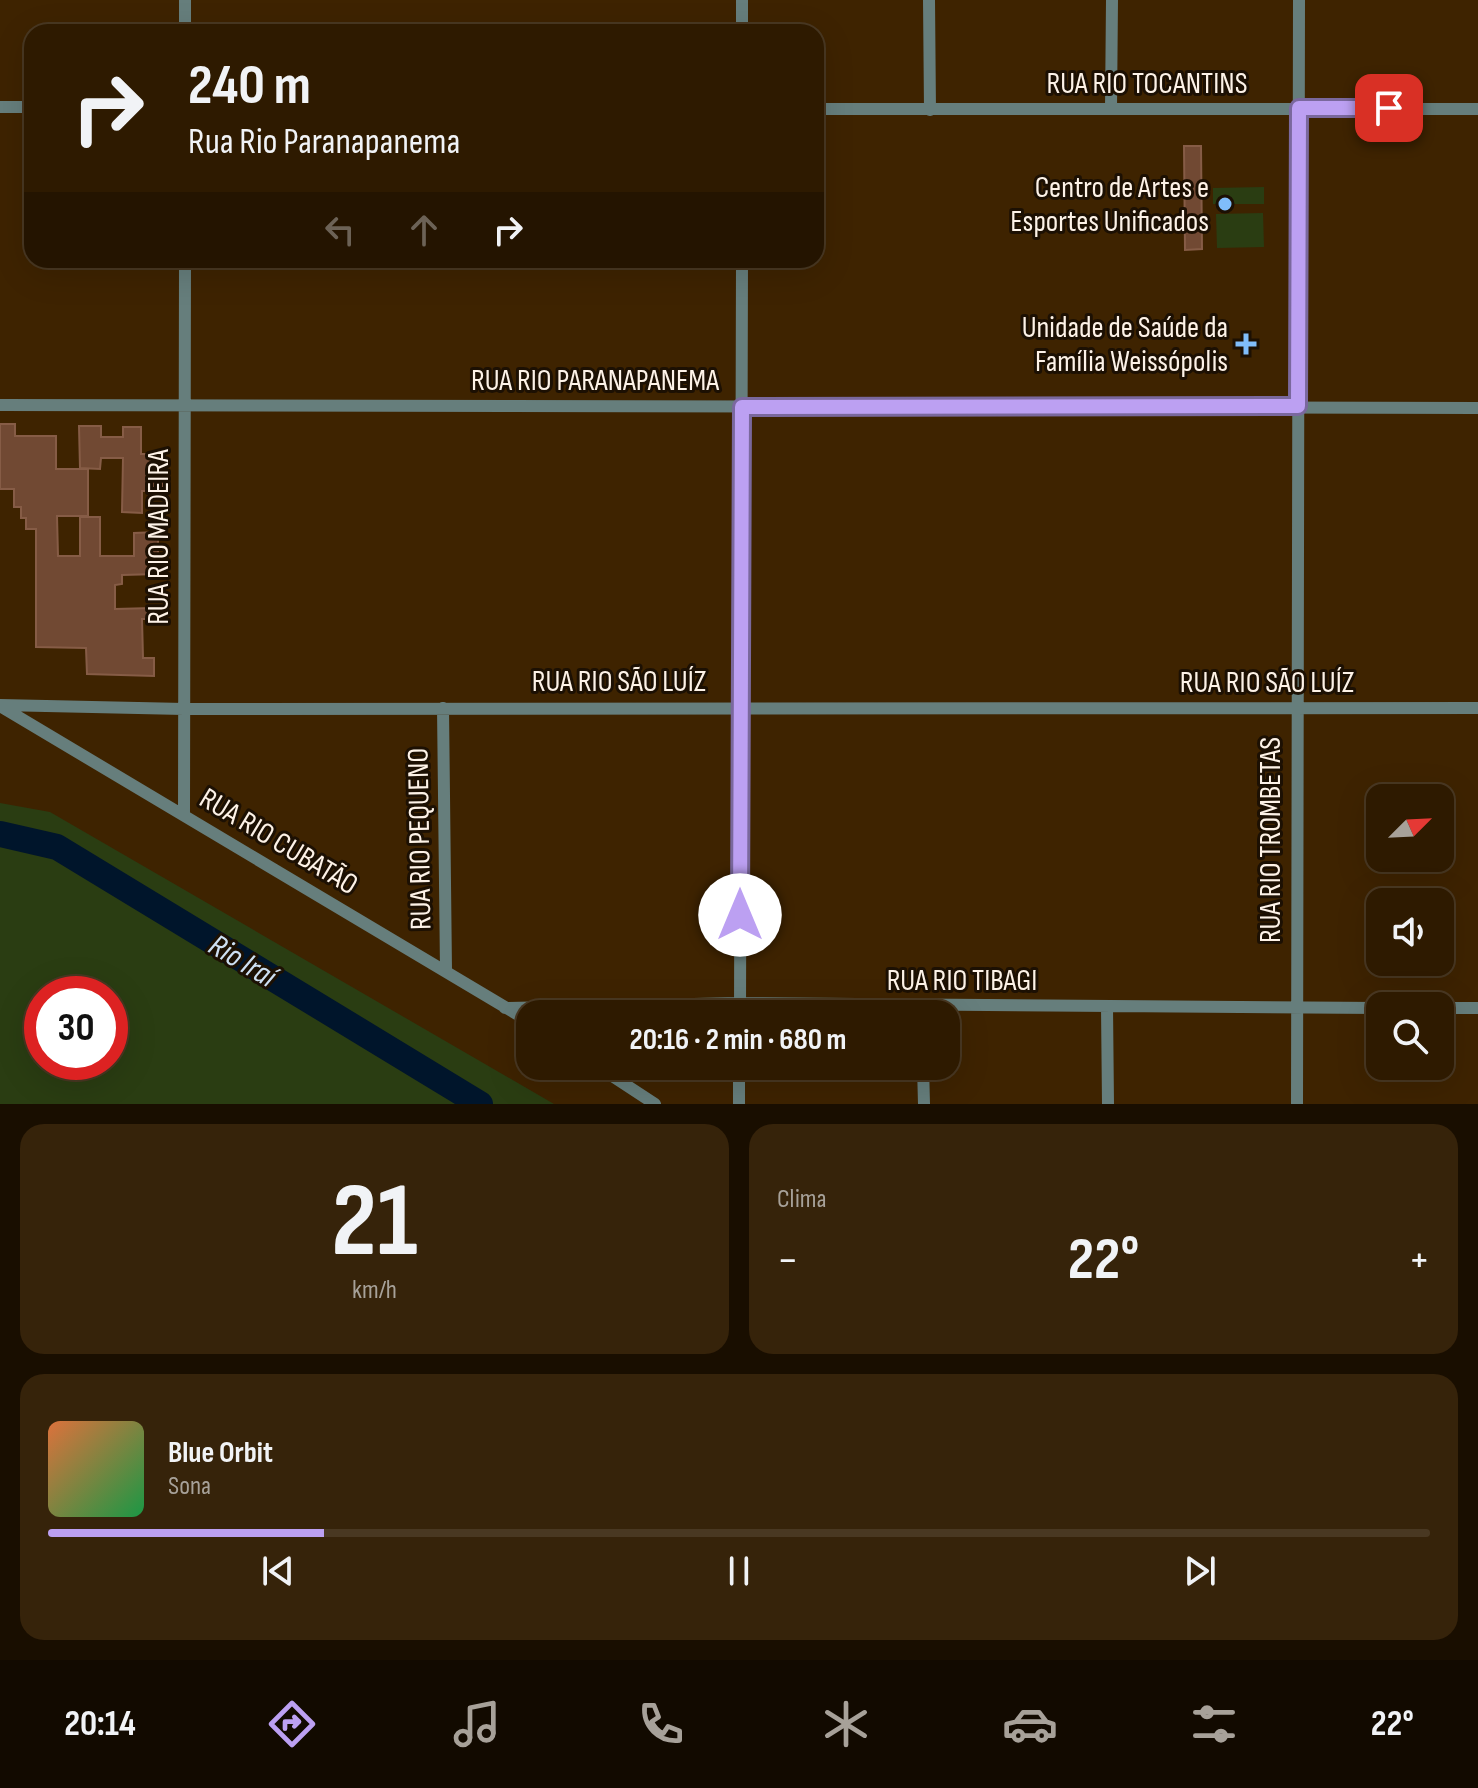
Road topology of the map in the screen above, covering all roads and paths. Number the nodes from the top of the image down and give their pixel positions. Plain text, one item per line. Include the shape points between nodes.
1 (185, 0) edge
2 (742, 0) edge
3 (929, 0) edge
4 (1112, 0) edge
5 (1299, 0) edge
6 (185, 24) edge
7 (742, 24) edge
8 (0, 107) edge
9 (24, 107) edge
10 (1299, 108) junction
11 (824, 109) edge
12 (1111, 109) junction
13 (1478, 109) edge
14 (930, 110) junction
15 (185, 268) edge
16 (742, 268) edge
17 (0, 405) edge
18 (184, 405) junction
19 (1298, 406) junction
20 (742, 407) junction
21 (1478, 408) edge
22 (0, 706) edge
23 (443, 708) junction
24 (741, 708) junction
25 (1478, 708) edge
26 (184, 709) junction
27 (1297, 709) junction
28 (184, 814) junction
29 (446, 970) junction
30 (740, 1000) edge
31 (516, 1007) edge
32 (1107, 1007) junction
33 (505, 1008) junction
34 (1366, 1008) edge
35 (1454, 1008) edge
36 (1478, 1008) edge
37 (960, 1009) edge
38 (1296, 1009) junction
39 (516, 1012) edge
40 (618, 1080) edge
41 (739, 1080) edge
42 (923, 1080) edge
43 (655, 1104) edge
44 (739, 1104) edge
45 (924, 1104) edge
46 (1108, 1104) edge
47 (1297, 1104) edge

1 - 6 street
2 - 7 street
3 - 14 street
4 - 12 street
5 - 10 street, RUA RIO TROMBETAS
8 - 9 street
10 - 12 street, RUA RIO TOCANTINS
10 - 13 street, RUA RIO TOCANTINS
10 - 19 street, RUA RIO TROMBETAS
11 - 14 street, RUA RIO TOCANTINS
12 - 14 street, RUA RIO TOCANTINS
15 - 18 street, RUA RIO MADEIRA
16 - 20 street
17 - 18 street, RUA RIO PARANAPANEMA
18 - 20 street, RUA RIO PARANAPANEMA
18 - 26 street, RUA RIO MADEIRA
19 - 20 street, RUA RIO PARANAPANEMA
19 - 21 street, RUA RIO PARANAPANEMA
19 - 27 street, RUA RIO TROMBETAS
20 - 24 street
22 - 26 street, RUA RIO SÃO LUÍZ
22 - 28 street, RUA RIO CUBATÃO
23 - 24 street, RUA RIO SÃO LUÍZ
23 - 26 street, RUA RIO SÃO LUÍZ
23 - 29 street, RUA RIO PEQUENO
24 - 27 street, RUA RIO SÃO LUÍZ
24 - 30 street
25 - 27 street, RUA RIO SÃO LUÍZ
26 - 28 street, RUA RIO MADEIRA
27 - 38 street, RUA RIO TROMBETAS
28 - 29 street, RUA RIO CUBATÃO
29 - 33 street, RUA RIO CUBATÃO
31 - 33 street, RUA RIO TIBAGI
32 - 37 street, RUA RIO TIBAGI
32 - 38 street, RUA RIO TIBAGI
32 - 46 street
33 - 39 street, RUA RIO CUBATÃO
34 - 38 street, RUA RIO TIBAGI
35 - 36 street
38 - 47 street, RUA RIO TROMBETAS
40 - 43 street
41 - 44 street
42 - 45 street

